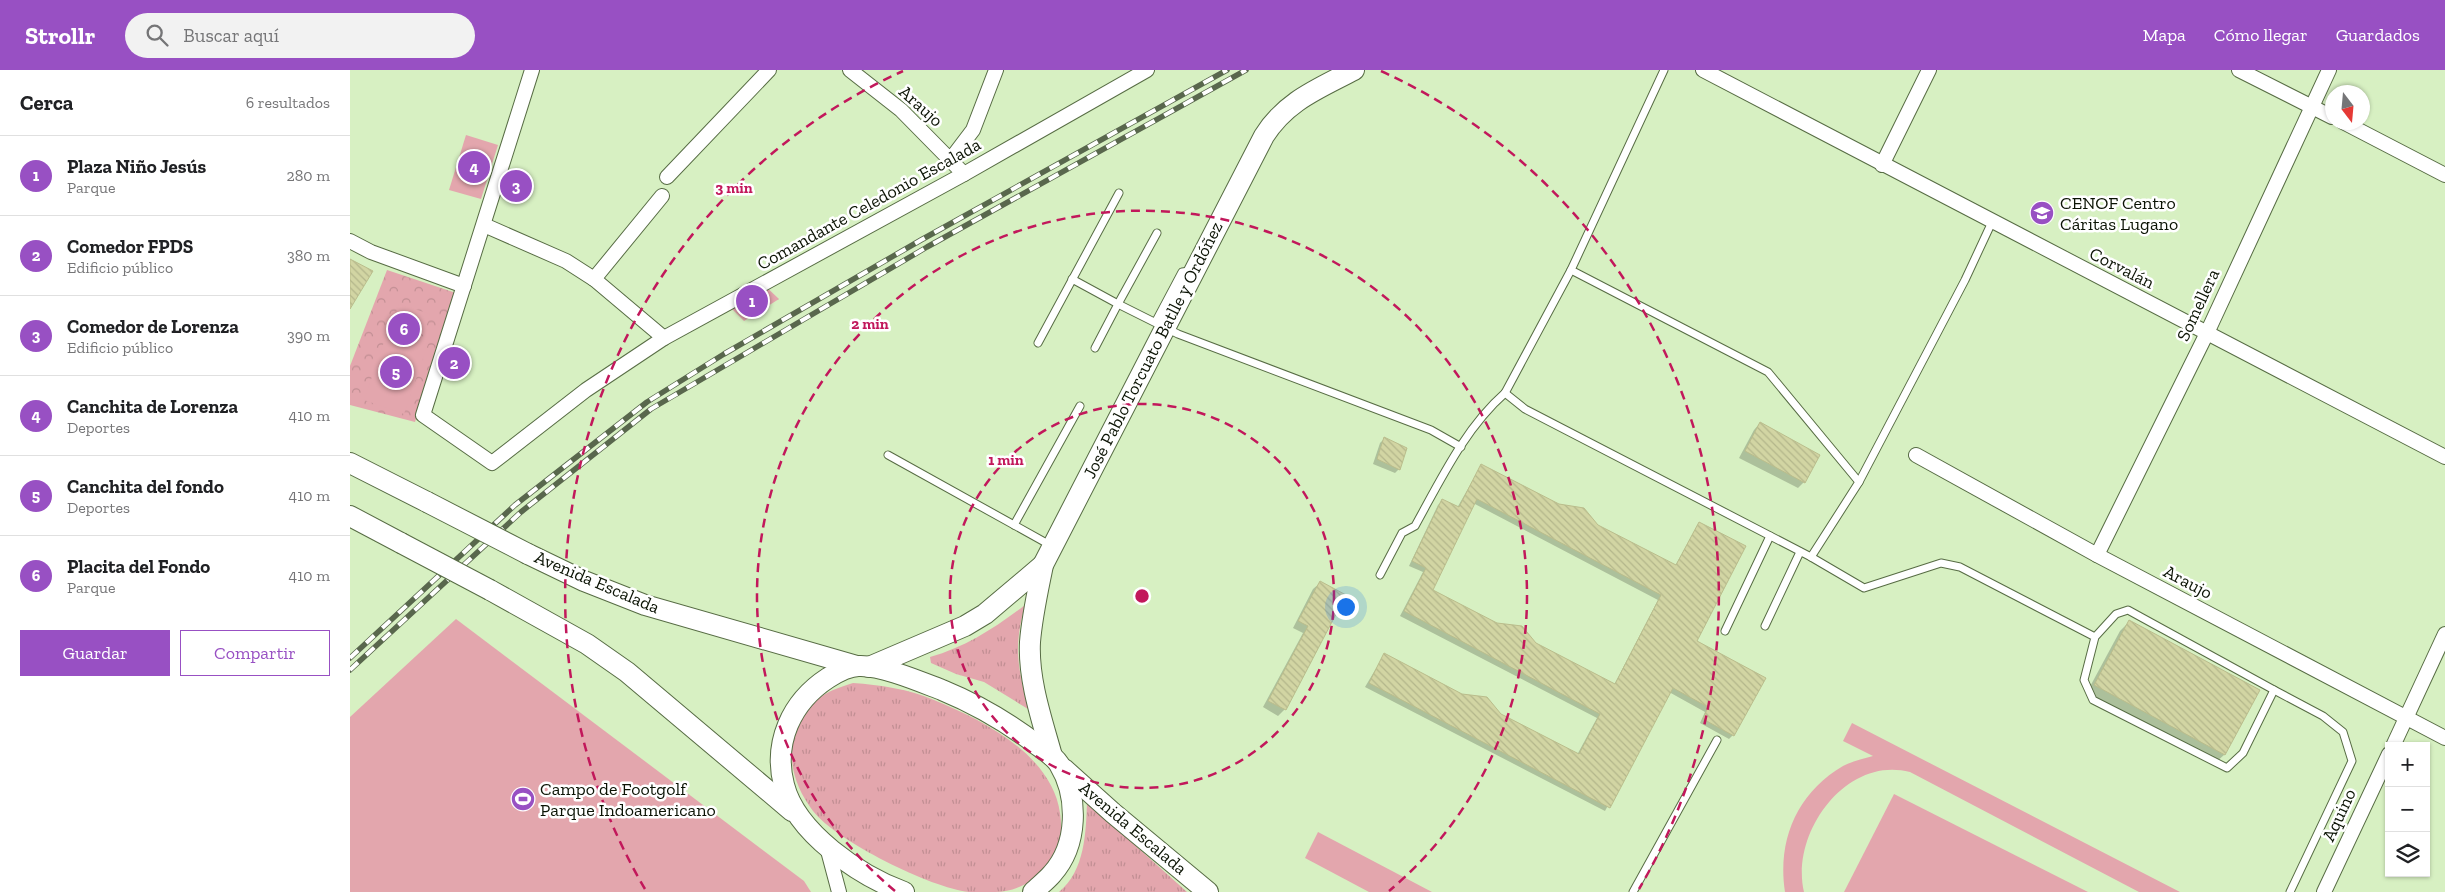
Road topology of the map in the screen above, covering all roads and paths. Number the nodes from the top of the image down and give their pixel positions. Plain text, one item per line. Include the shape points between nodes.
1 (532, 70) edge
2 (769, 70) edge
3 (850, 70) edge
4 (996, 70) edge
5 (1147, 70) edge
6 (1354, 70) edge
7 (1664, 70) edge
8 (1703, 70) edge
9 (1929, 70) edge
10 (2239, 70) edge
11 (2329, 70) edge
12 (2313, 106) junction
13 (2325, 113) edge
14 (2359, 130) edge
15 (951, 159) junction
16 (1882, 165) junction
17 (964, 174) junction
18 (2445, 175) edge
19 (667, 177) dead end
20 (1119, 193) dead end
21 (662, 196) dead end
22 (1992, 222) junction
23 (484, 225) junction
24 (1157, 232) dead end
25 (350, 241) edge
26 (1571, 270) junction
27 (594, 279) junction
28 (1072, 279) junction
29 (464, 286) junction
30 (1118, 304) junction
31 (1159, 325) junction
32 (2207, 333) junction
33 (664, 338) junction
34 (1038, 343) dead end
35 (1095, 348) dead end
36 (1505, 394) junction
37 (1080, 406) dead end
38 (1461, 447) junction
39 (888, 455) dead end
40 (1916, 455) dead end
41 (2445, 457) edge
42 (350, 463) edge
43 (1858, 482) junction
44 (350, 516) edge
45 (1014, 524) junction
46 (1770, 536) junction
47 (1053, 546) junction
48 (1800, 552) junction
49 (2097, 555) junction
50 (1811, 557) junction
51 (1043, 565) junction
52 (1380, 575) dead end
53 (1765, 626) dead end
54 (1725, 631) dead end
55 (2445, 634) edge
56 (2095, 637) junction
57 (863, 666) junction
58 (2274, 690) junction
59 (2406, 718) junction
60 (2445, 738) edge
61 (1717, 740) dead end
62 (2395, 742) edge
63 (1055, 760) junction
64 (2385, 762) edge
65 (799, 817) junction
66 (826, 846) junction
67 (839, 892) edge
68 (904, 892) edge
69 (1033, 892) edge
70 (1208, 892) edge
71 (1634, 892) edge
72 (2290, 892) edge
73 (2324, 892) edge

1 - 23 street
2 - 19 street
3 - 15 street, Araujo via 901,110
4 - 15 street via 973,130
5 - 17 street, Comandante Celedonio Escalada
6 - 31 main road, José Pablo Torcuato Batlle y Ordóñez via 1294,102 1274,120 1193,272
7 - 26 lane
8 - 16 street, Corvalán
9 - 16 street
10 - 12 street
11 - 12 street, Somellera
12 - 13 street
12 - 32 street, Somellera
14 - 18 street
15 - 17 street, Araujo
16 - 22 street, Corvalán
17 - 33 street, Comandante Celedonio Escalada
20 - 28 lane
21 - 27 street
22 - 32 street, Corvalán
22 - 43 lane via 1965,280
23 - 27 street via 566,261
23 - 29 street
24 - 30 lane
25 - 29 street via 371,252
26 - 36 lane
26 - 43 lane via 1768,372
27 - 33 street
28 - 30 lane
28 - 34 lane
29 - 33 street, Comandante Celedonio Escalada via 423,415 492,463 586,390
30 - 31 lane
30 - 35 lane
31 - 38 lane via 1431,430
31 - 47 main road, José Pablo Torcuato Batlle y Ordóñez
32 - 41 street, Corvalán
32 - 49 street, Somellera
36 - 38 lane via 1489,407
36 - 46 lane via 1525,409
37 - 45 lane
38 - 52 lane via 1415,526 1402,533
39 - 45 lane
40 - 49 street, Araujo
42 - 57 main road, Avenida Escalada, bridge via 584,581 645,605
43 - 50 lane
44 - 65 main road, bridge via 587,644 627,672
45 - 47 lane
46 - 48 lane
46 - 54 lane
47 - 51 main road, José Pablo Torcuato Batlle y Ordóñez
48 - 50 lane
48 - 53 lane
49 - 59 street, Araujo
50 - 56 lane via 1864,588 1941,563 1960,567
51 - 57 main road, José Pablo Torcuato Batlle y Ordóñez via 972,622
51 - 63 main road, José Pablo Torcuato Batlle y Ordóñez via 1030,643 1036,696
55 - 59 street
56 - 58 lane via 2116,614 2128,610
56 - 58 lane via 2084,680 2093,700 2227,768 2243,753
57 - 63 main road, Avenida Escalada via 918,681 966,700 1011,725
57 - 65 main road, José Pablo Torcuato Batlle y Ordóñez via 834,674 814,687 786,726 781,749 781,773 786,797
58 - 72 lane via 2323,716 2343,732 2352,761
59 - 60 street, Araujo
59 - 62 street
61 - 71 lane
63 - 69 main road, José Pablo Torcuato Batlle y Ordóñez via 1070,791 1074,820 1068,848 1053,873
63 - 70 main road, Avenida Escalada
64 - 73 street, Aquino
65 - 66 main road
66 - 67 street
66 - 68 main road via 858,869

